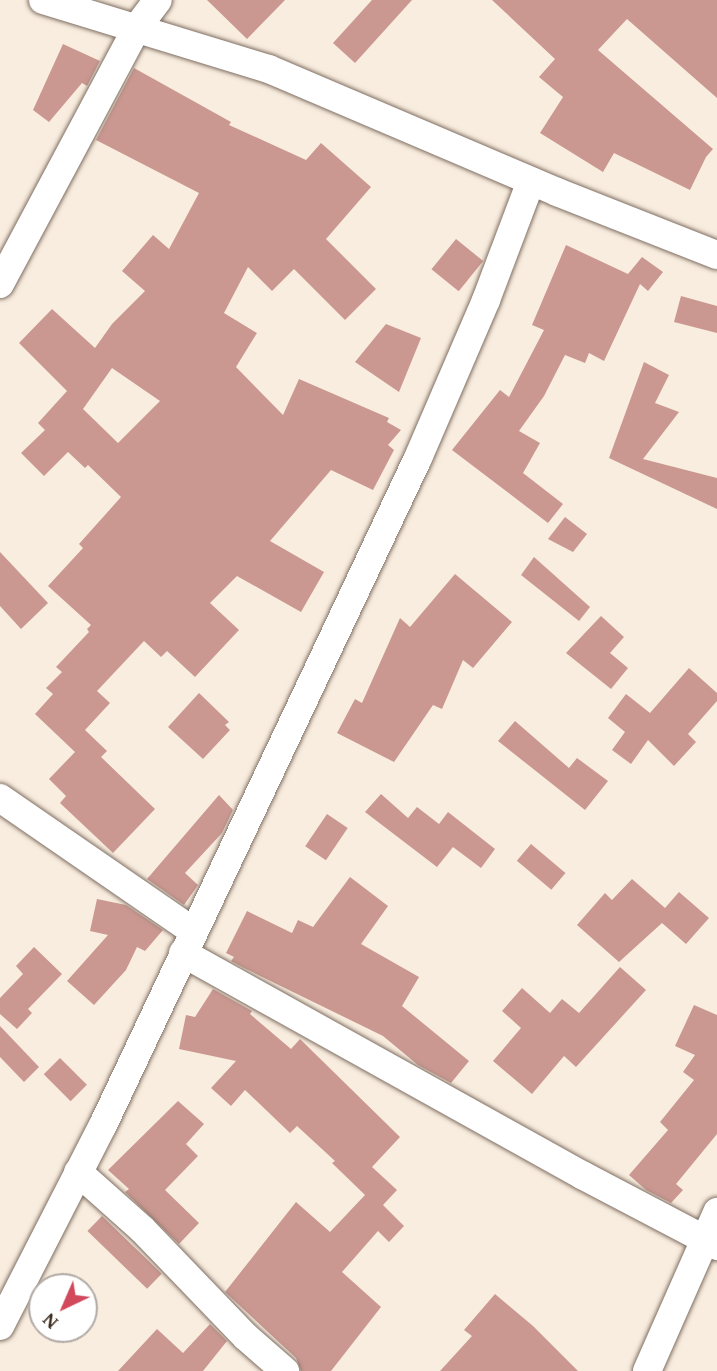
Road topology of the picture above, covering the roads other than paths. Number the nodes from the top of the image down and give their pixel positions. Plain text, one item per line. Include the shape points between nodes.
1 (43, 0) edge
2 (158, 0) edge
3 (136, 29) junction
4 (531, 181) junction
5 (717, 255) edge
6 (0, 284) edge
7 (0, 797) edge
8 (188, 942) junction
9 (78, 1172) junction
10 (717, 1212) edge
11 (711, 1243) edge
12 (0, 1326) edge
13 (285, 1371) edge
14 (647, 1371) edge

1 - 3 street
2 - 3 street
3 - 4 street via 269,69
3 - 6 street
4 - 5 street
4 - 8 street via 418,457
7 - 8 street
8 - 9 street
8 - 11 street
9 - 12 street
9 - 13 street
10 - 11 street
11 - 14 street

